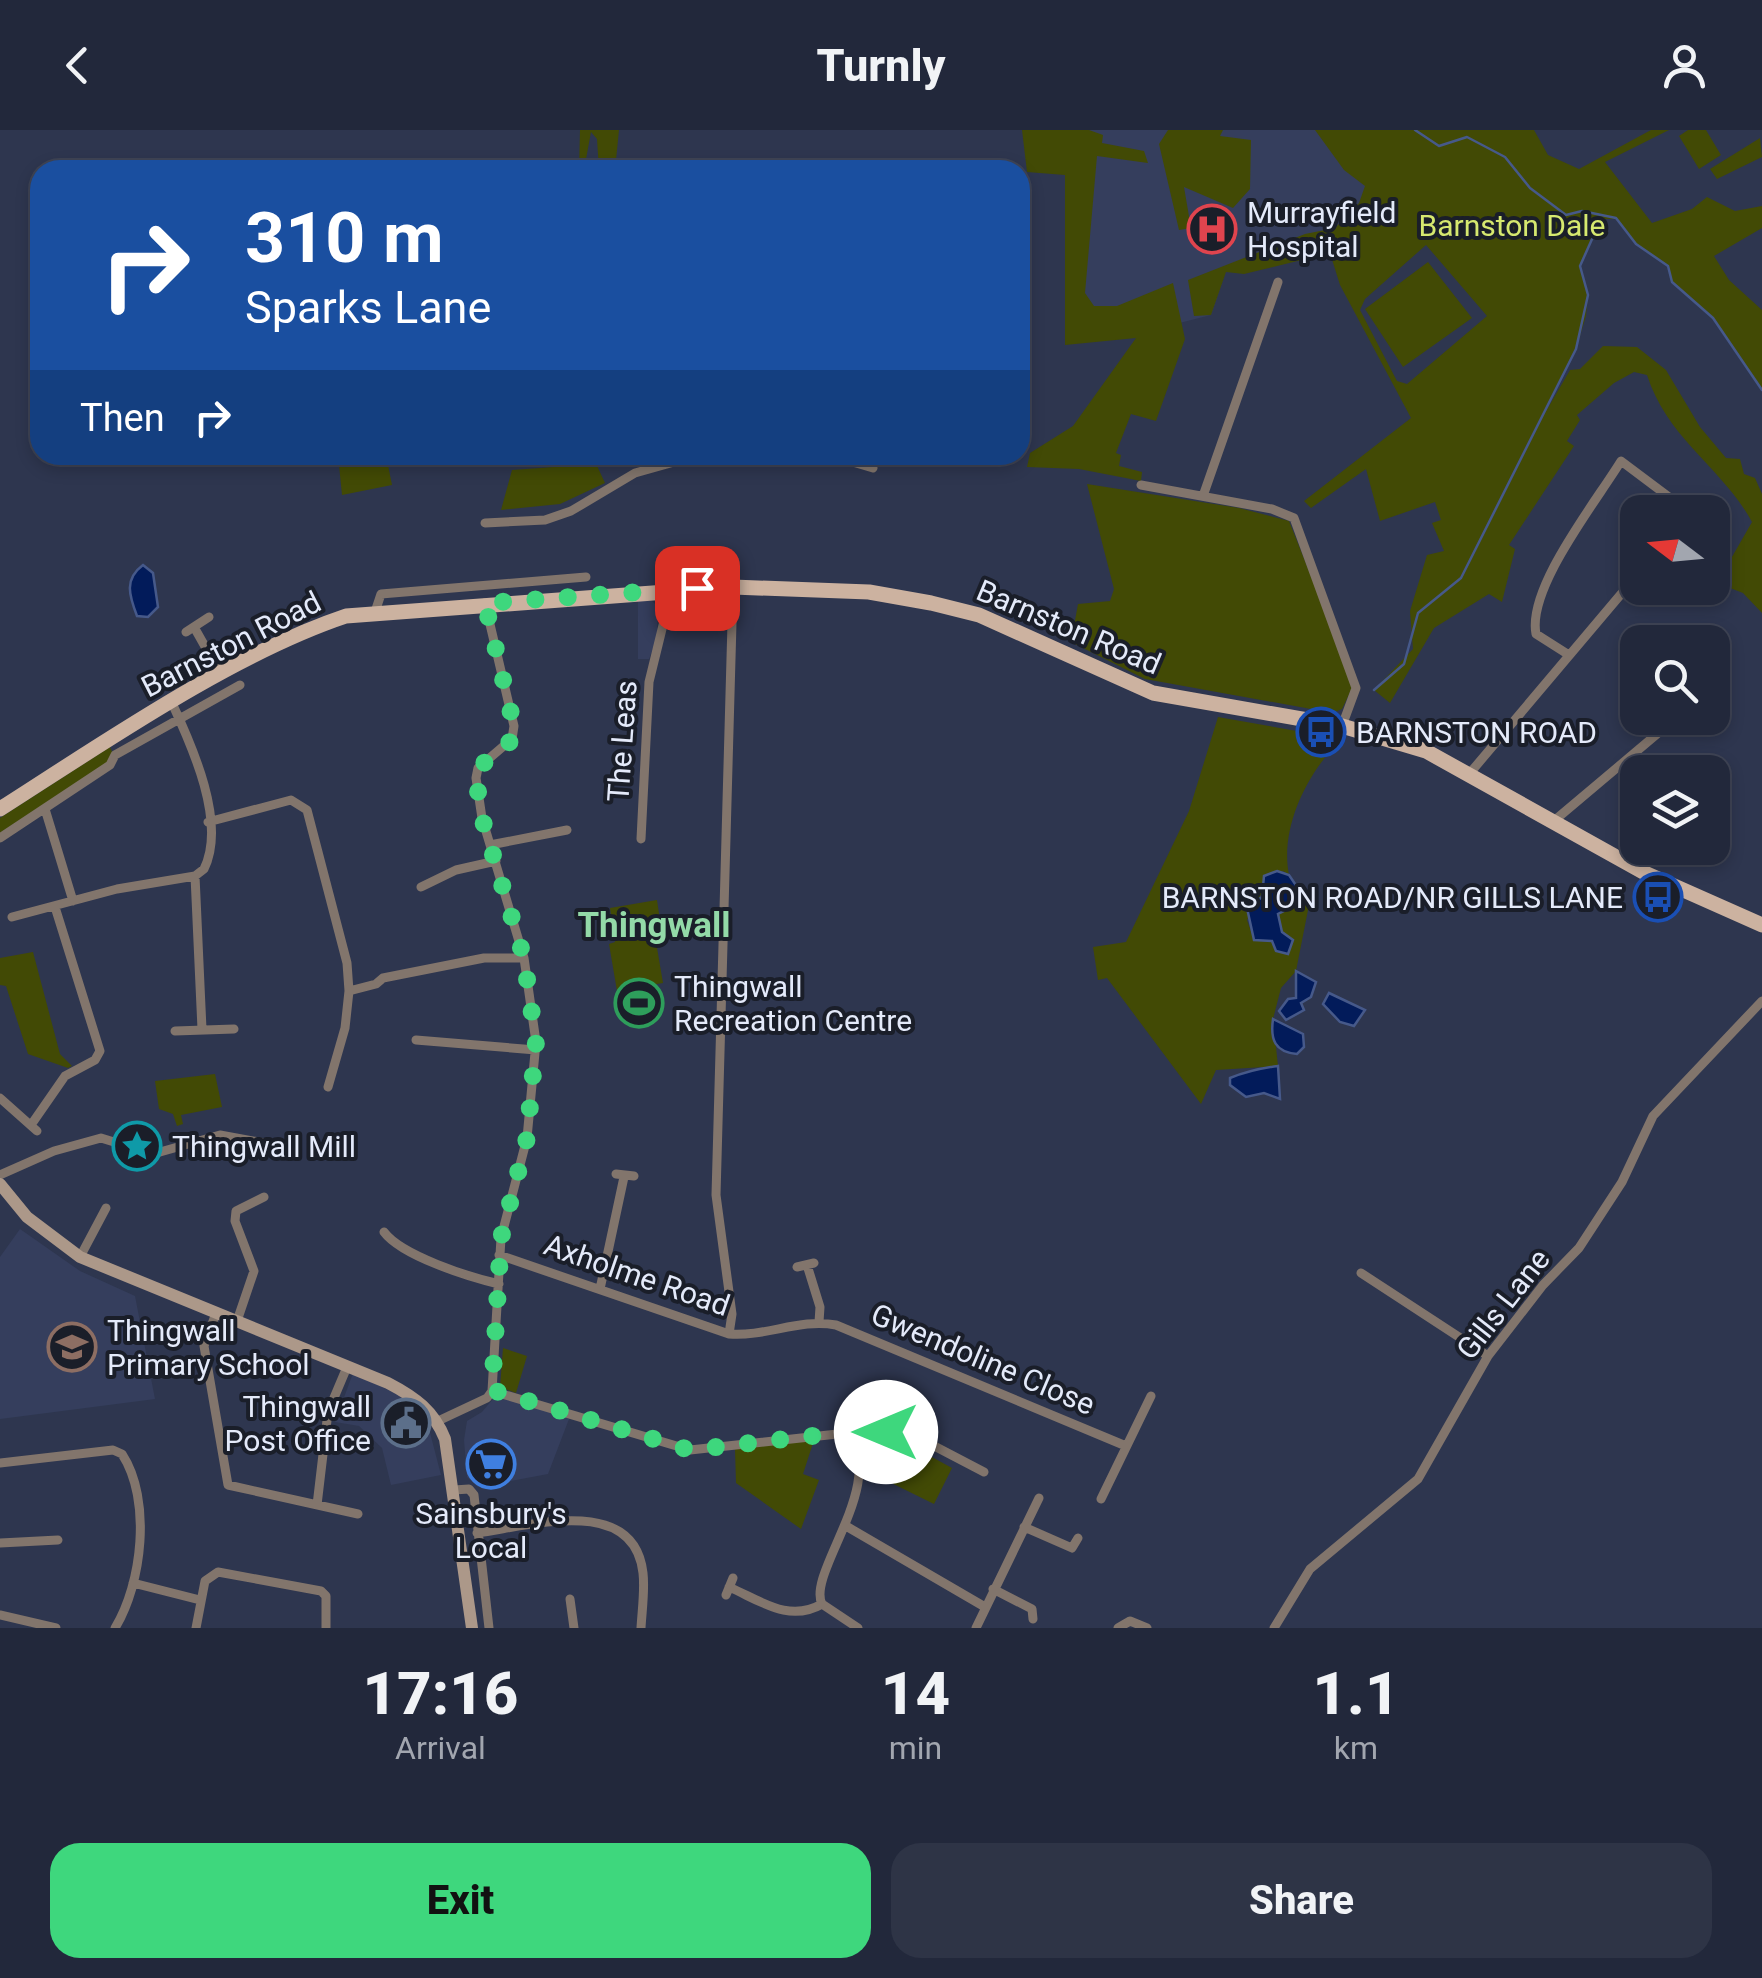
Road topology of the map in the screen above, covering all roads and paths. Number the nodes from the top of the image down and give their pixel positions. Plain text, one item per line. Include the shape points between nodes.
1 (1278, 282) dead end
2 (663, 465) edge
3 (863, 465) edge
4 (873, 468) dead end
5 (1141, 485) dead end
6 (1666, 495) edge
7 (1203, 496) junction
8 (485, 523) dead end
9 (586, 577) dead end
10 (734, 587) junction
11 (661, 589) junction
12 (1620, 595) edge
13 (485, 603) junction
14 (375, 612) junction
15 (210, 617) dead end
16 (1568, 655) junction
17 (221, 676) junction
18 (240, 685) dead end
19 (172, 703) junction
20 (180, 719) junction
21 (1342, 726) junction
22 (1656, 735) edge
23 (1470, 773) junction
24 (46, 809) junction
25 (0, 810) edge
26 (1554, 820) junction
27 (208, 822) junction
28 (568, 830) dead end
29 (0, 838) edge
30 (641, 839) dead end
31 (490, 845) junction
32 (496, 861) junction
33 (194, 876) junction
34 (421, 888) dead end
35 (73, 901) junction
36 (55, 907) junction
37 (12, 917) dead end
38 (1762, 925) edge
39 (524, 958) junction
40 (349, 991) junction
41 (1762, 1001) edge
42 (234, 1029) dead end
43 (202, 1030) junction
44 (175, 1031) dead end
45 (416, 1040) dead end
46 (536, 1050) junction
47 (328, 1087) dead end
48 (0, 1098) edge
49 (264, 1143) dead end
50 (0, 1175) edge
51 (625, 1176) dead end
52 (2, 1190) edge
53 (264, 1197) dead end
54 (106, 1208) dead end
55 (384, 1232) dead end
56 (499, 1255) junction
57 (80, 1257) junction
58 (806, 1265) dead end
59 (1361, 1273) dead end
60 (499, 1284) junction
61 (600, 1289) junction
62 (216, 1313) junction
63 (237, 1322) junction
64 (820, 1322) junction
65 (729, 1334) junction
66 (1488, 1356) junction
67 (347, 1367) junction
68 (492, 1390) junction
69 (1151, 1396) dead end
70 (438, 1420) junction
71 (846, 1432) junction
72 (1126, 1446) junction
73 (0, 1464) edge
74 (984, 1472) dead end
75 (454, 1490) junction
76 (1039, 1498) dead end
77 (1101, 1499) dead end
78 (317, 1505) junction
79 (358, 1514) dead end
80 (846, 1526) junction
81 (1024, 1526) junction
82 (477, 1533) junction
83 (1078, 1538) dead end
84 (58, 1540) dead end
85 (0, 1543) edge
86 (133, 1583) junction
87 (729, 1587) dead end
88 (992, 1589) junction
89 (570, 1598) dead end
90 (200, 1600) junction
91 (822, 1604) junction
92 (984, 1607) junction
93 (1128, 1608) dead end
94 (1035, 1610) dead end
95 (572, 1612) junction
96 (558, 1614) dead end
97 (0, 1616) edge
98 (1130, 1620) junction
99 (56, 1628) edge
100 (114, 1628) edge
101 (196, 1628) edge
102 (326, 1628) edge
103 (472, 1628) edge
104 (489, 1628) edge
105 (574, 1628) edge
106 (642, 1628) edge
107 (858, 1628) edge
108 (976, 1628) edge
109 (1118, 1628) edge
110 (1147, 1628) edge
111 (1274, 1628) edge

1 - 7 street
2 - 8 street via 635,473 558,516
3 - 4 street
5 - 7 street
6 - 16 street via 1621,461 1532,616 1536,634
7 - 21 street via 1294,518 1356,688
9 - 14 street via 381,594
10 - 11 main road, Barnston Road
10 - 21 main road, Barnston Road via 869,592 931,602 979,615 1154,694
10 - 65 street via 716,1195
11 - 13 main road, Barnston Road
11 - 30 street, The Leas via 664,621 649,682
12 - 16 street
13 - 14 main road, Barnston Road
13 - 31 street via 514,726 512,740 476,775
14 - 17 main road, Barnston Road via 314,626
15 - 17 street via 190,629
16 - 23 street
17 - 19 main road, Barnston Road
18 - 20 street
19 - 20 street
19 - 25 main road, Barnston Road
20 - 24 street via 115,755 110,766
20 - 27 street via 201,767
21 - 23 main road, Barnston Road via 1426,751
22 - 26 street
23 - 26 main road, Barnston Road
24 - 29 street
24 - 35 street
26 - 38 main road, Barnston Road via 1644,874
27 - 33 street via 210,858
27 - 40 street via 291,800 308,810
28 - 31 street
31 - 32 street
32 - 34 street via 456,870
32 - 39 street
33 - 35 street
33 - 43 street
35 - 36 street
36 - 37 street
36 - 48 street via 100,1050 95,1060 65,1076 34,1128
39 - 40 street via 484,958
39 - 46 street
40 - 47 street
41 - 66 street, Gills Lane via 1654,1116 1622,1182 1578,1248
42 - 43 street
43 - 44 street
45 - 46 street
46 - 56 street via 527,1138
49 - 50 street via 220,1135 153,1154 100,1138 52,1147
51 - 61 street
52 - 57 main road
53 - 63 street via 232,1209 254,1271
54 - 57 street
55 - 60 street via 440,1264
56 - 60 street
56 - 61 street, Axholme Road
57 - 62 main road
58 - 64 street
59 - 66 street
60 - 68 street
61 - 65 street, Axholme Road
62 - 63 main road
62 - 78 street via 204,1346 228,1485
63 - 67 main road
64 - 65 street, Axholme Road
64 - 72 street, Gwendoline Close via 935,1363
66 - 111 street, Gills Lane via 1418,1478 1310,1569
67 - 70 main road via 407,1393
67 - 78 street via 328,1412
68 - 70 street
68 - 71 street via 690,1450
69 - 72 street
70 - 75 main road
71 - 74 street via 917,1437
71 - 80 street via 860,1463
72 - 77 street
73 - 86 street via 122,1454 136,1489
75 - 82 street via 468,1488 474,1495
75 - 103 main road
76 - 81 street
78 - 79 street
80 - 91 street via 820,1586
80 - 92 street
81 - 83 street via 1072,1548
81 - 88 street
82 - 104 street
82 - 106 street via 575,1522 606,1522 625,1532 643,1572
84 - 85 street
86 - 90 street
86 - 100 street
87 - 91 street via 789,1614
88 - 92 street
88 - 94 street
89 - 95 street
90 - 101 street
90 - 102 street via 205,1581 218,1572 321,1591
91 - 107 street
92 - 108 street
93 - 98 street
95 - 96 street
95 - 105 street
97 - 99 street
98 - 109 street
98 - 110 street

